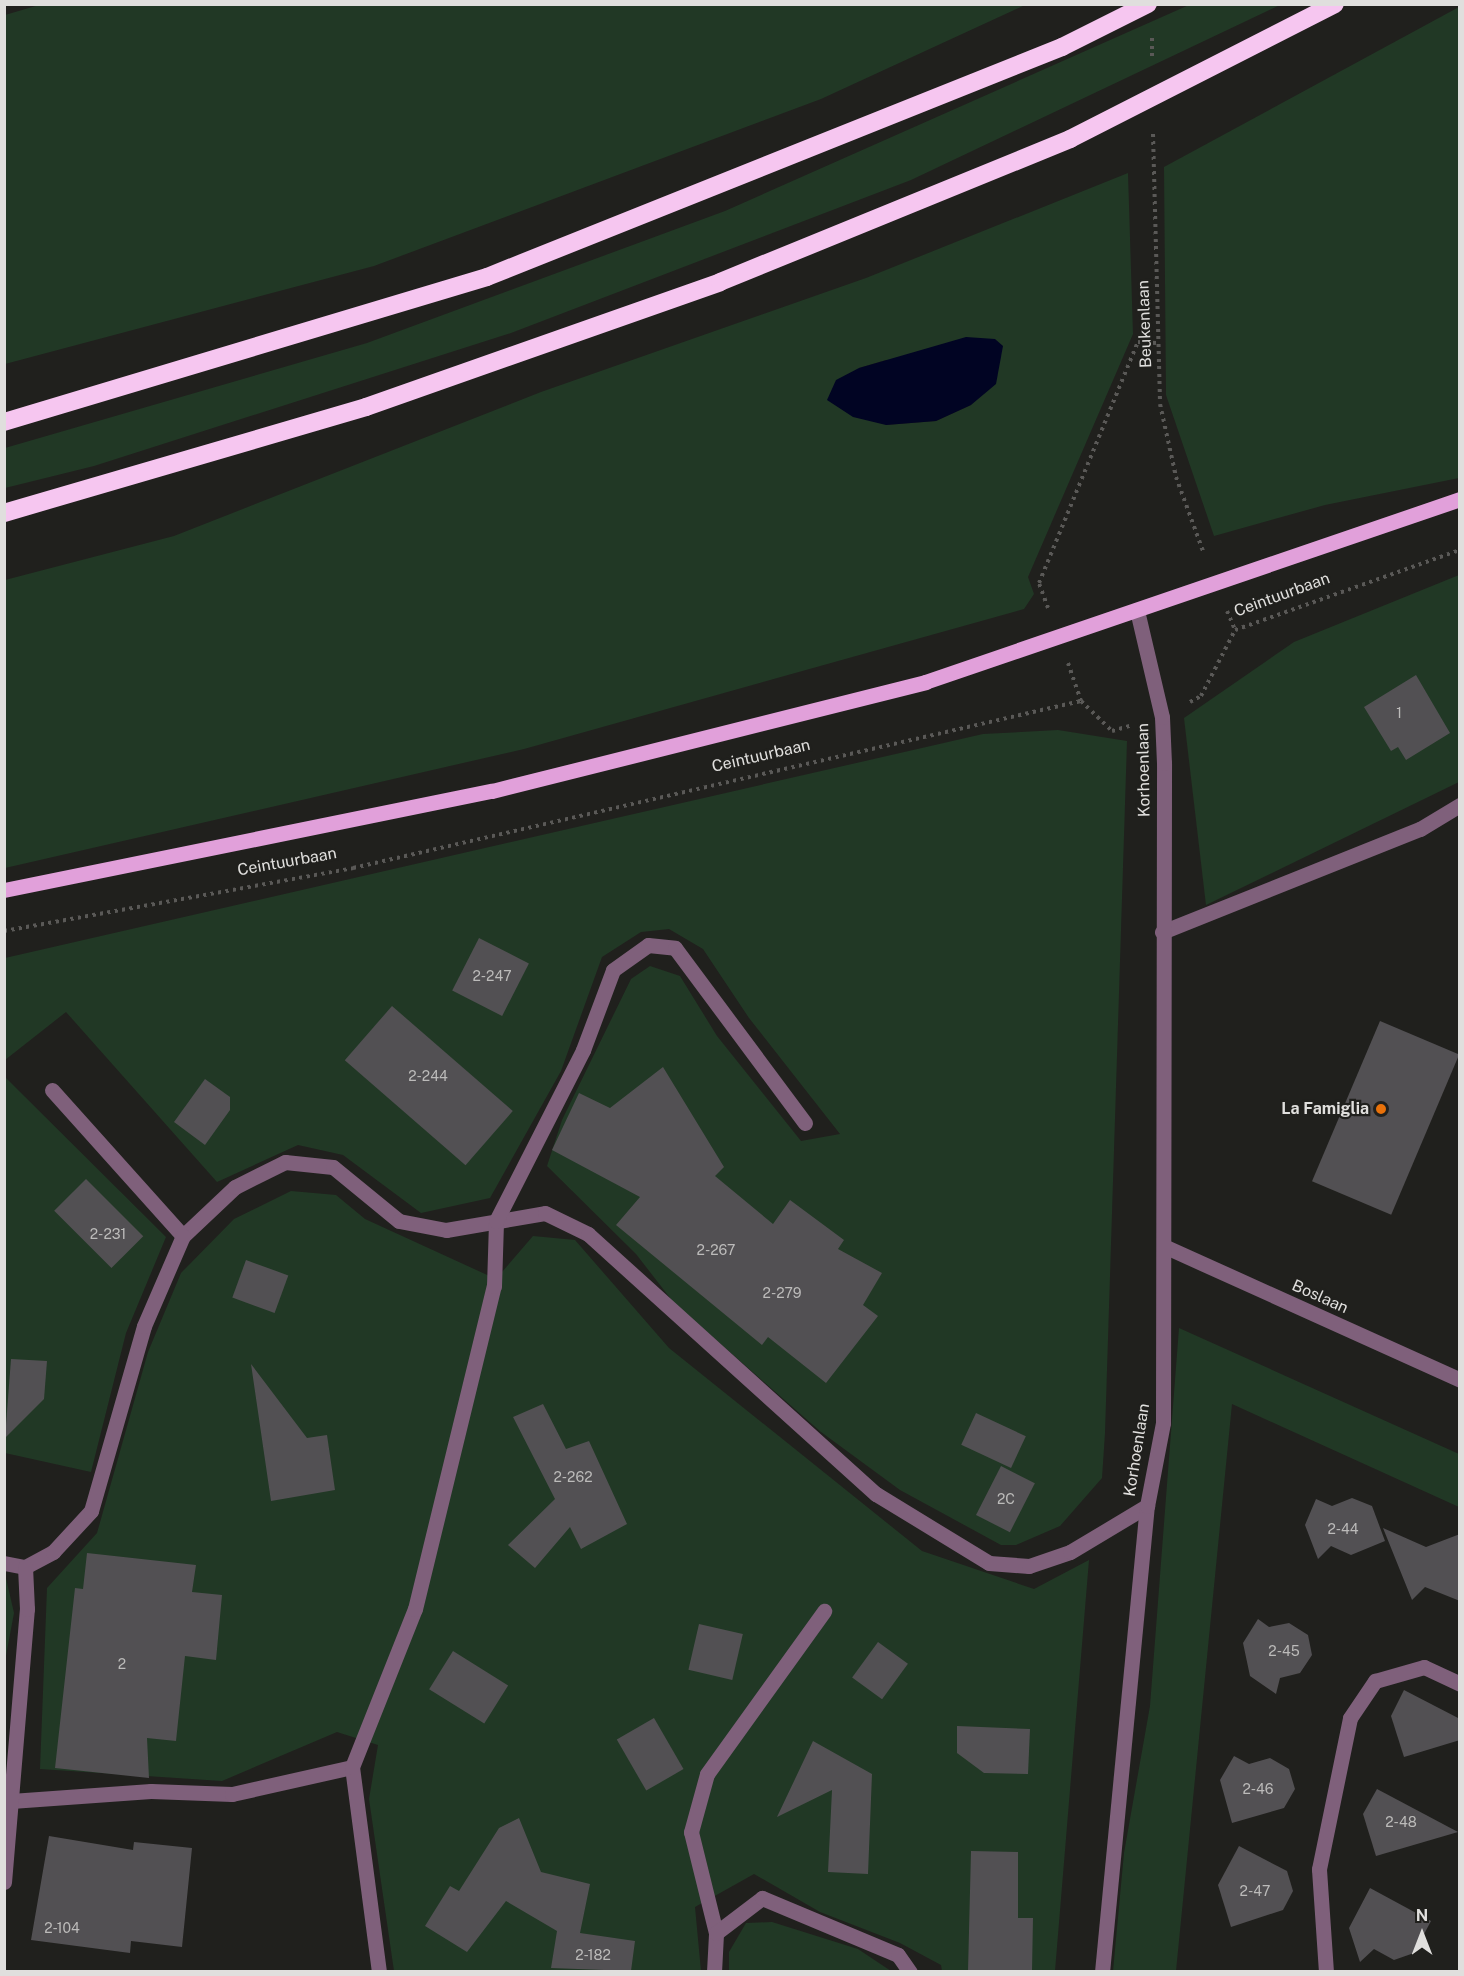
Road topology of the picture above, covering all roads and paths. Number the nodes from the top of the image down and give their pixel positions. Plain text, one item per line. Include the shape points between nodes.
1 (1148, 4) edge
2 (1335, 4) edge
3 (1152, 28) dead end
4 (1152, 64) dead end
5 (1153, 123) dead end
6 (1156, 343) junction
7 (4, 422) edge
8 (1460, 499) edge
9 (4, 513) edge
10 (1460, 550) edge
11 (1215, 582) junction
12 (1137, 610) junction
13 (1235, 630) junction
14 (1059, 639) junction
15 (1081, 701) junction
16 (1162, 717) junction
17 (1460, 805) edge
18 (4, 890) edge
19 (4, 931) edge
20 (1162, 932) junction
21 (52, 1090) dead end
22 (805, 1123) dead end
23 (496, 1221) junction
24 (183, 1236) junction
25 (1166, 1247) junction
26 (1460, 1380) edge
27 (1147, 1506) junction
28 (4, 1563) edge
29 (25, 1567) junction
30 (824, 1611) dead end
31 (1460, 1684) edge
32 (11, 1720) edge
33 (352, 1767) junction
34 (11, 1801) junction
35 (4, 1882) edge
36 (716, 1933) junction
37 (379, 1971) edge
38 (714, 1971) edge
39 (910, 1971) edge
40 (1102, 1971) edge
41 (1326, 1971) edge

1 - 7 highway via 1062,47 488,277
2 - 9 highway via 1070,139 720,282 389,399
3 - 4 path
5 - 6 path, Beukenlaan
6 - 11 path, Beukenlaan via 1160,404 1176,477
6 - 14 path via 1138,342 1039,583
8 - 11 main road, Ceintuurbaan
10 - 13 path, Ceintuurbaan
11 - 12 main road, Ceintuurbaan
11 - 13 path, Beukenlaan
12 - 14 main road, Ceintuurbaan
12 - 16 street, Korhoenlaan
13 - 16 path, Ceintuurbaan via 1201,696
14 - 15 path
14 - 18 main road, Ceintuurbaan via 925,682 492,791
15 - 16 path, Ceintuurbaan via 1112,731
15 - 19 path, Ceintuurbaan via 353,868
16 - 20 street, Korhoenlaan
17 - 20 street via 1420,829
20 - 25 street, Korhoenlaan
21 - 24 street
22 - 23 street via 675,948 648,945 613,970 584,1050
23 - 24 street via 446,1230 399,1221 333,1167 285,1162 235,1187
23 - 27 street via 545,1213 588,1234 876,1494 989,1563 1029,1566 1070,1552
23 - 33 street via 494,1286 415,1609
24 - 29 street via 144,1326 91,1511 53,1552
25 - 26 street, Boslaan
25 - 27 street, Korhoenlaan via 1163,1423
27 - 40 street, Korhoenlaan
28 - 29 street
29 - 32 street
30 - 36 street via 707,1774 692,1832
31 - 41 street via 1424,1668 1375,1681 1350,1719 1319,1869
32 - 34 street
33 - 34 street via 232,1794 151,1791
33 - 37 street
34 - 35 street
36 - 38 street
36 - 39 street via 762,1898 898,1955

